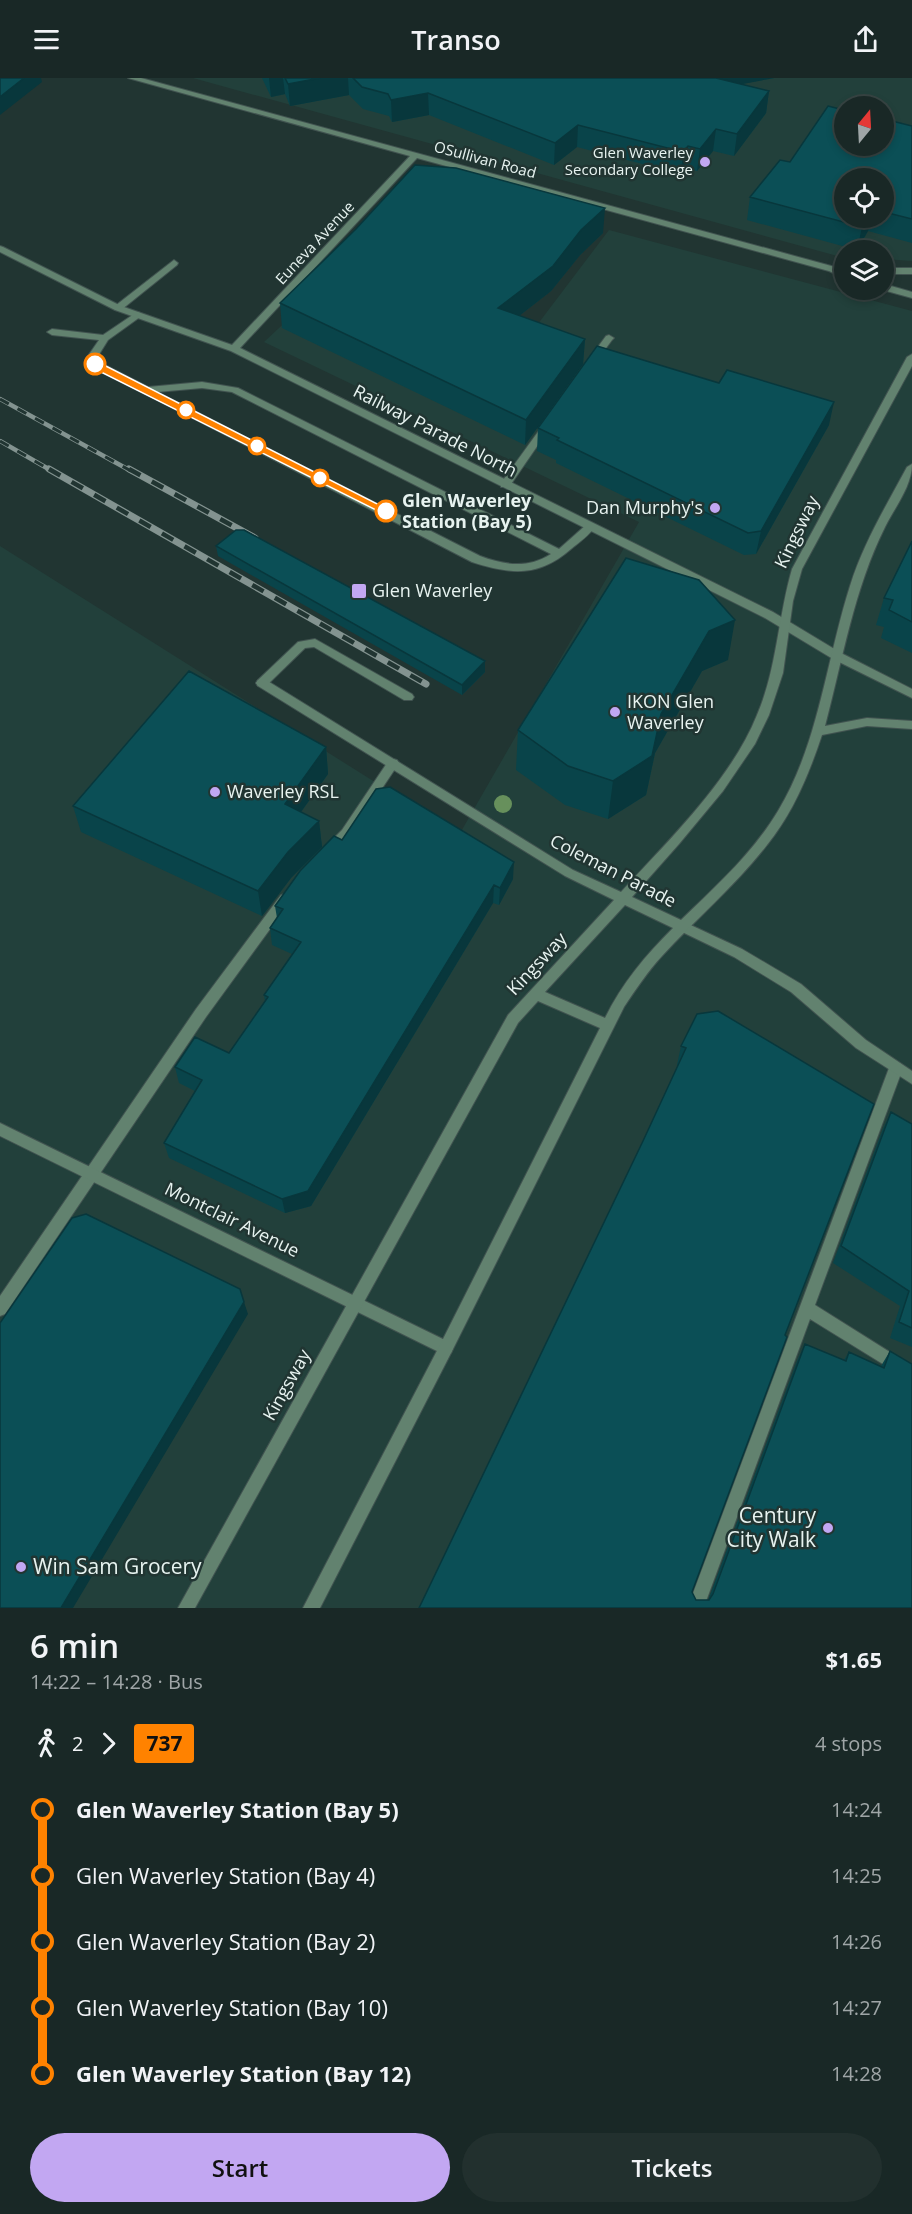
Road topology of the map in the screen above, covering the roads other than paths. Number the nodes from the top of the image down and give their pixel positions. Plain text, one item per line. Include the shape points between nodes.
1 (132, 78) edge
2 (416, 155) junction
3 (0, 249) edge
4 (174, 263) dead end
5 (832, 269) edge
6 (894, 271) edge
7 (912, 271) edge
8 (894, 290) edge
9 (912, 295) edge
10 (118, 308) junction
11 (137, 315) junction
12 (52, 332) dead end
13 (105, 338) junction
14 (609, 338) dead end
15 (234, 349) junction
16 (912, 357) edge
17 (587, 369) edge
18 (146, 390) junction
19 (553, 418) edge
20 (912, 467) edge
21 (505, 485) junction
22 (590, 527) junction
23 (561, 555) junction
24 (784, 623) junction
25 (837, 656) junction
26 (912, 694) edge
27 (408, 697) dead end
28 (912, 725) edge
29 (819, 731) junction
30 (393, 763) junction
31 (322, 858) edge
32 (291, 891) edge
33 (623, 899) junction
34 (682, 926) junction
35 (536, 994) junction
36 (608, 1025) junction
37 (896, 1068) junction
38 (912, 1077) edge
39 (0, 1129) edge
40 (92, 1174) junction
41 (356, 1302) junction
42 (806, 1308) junction
43 (0, 1309) edge
44 (446, 1348) junction
45 (912, 1375) edge
46 (697, 1604) edge
47 (186, 1608) edge
48 (311, 1608) edge

1 - 2 street, OSullivan Road
2 - 5 street, OSullivan Road
2 - 15 street, Euneva Avenue
3 - 10 street, Railway Parade North
4 - 10 street
6 - 7 street
8 - 9 street
10 - 11 street, Railway Parade North
11 - 13 street
11 - 15 street, Railway Parade North
12 - 13 street
13 - 18 street via 93,356 95,364
14 - 17 street
15 - 21 street, Railway Parade North
16 - 24 street, Kingsway via 801,561
18 - 23 street via 203,384 236,390
18 - 23 street via 476,559 498,567 525,569
19 - 21 street
20 - 25 street via 855,584
21 - 22 street, Railway Parade North
22 - 23 street
22 - 24 street, Railway Parade North
24 - 25 street, Railway Parade North
24 - 33 street, Kingsway via 777,674 749,744 712,797
25 - 26 street, Railway Parade North
25 - 29 street
27 - 30 street, Coleman Parade via 315,643 302,645 262,682
28 - 29 street via 867,722
29 - 34 street via 789,802 772,830 713,898
30 - 31 street via 346,832
30 - 33 street, Coleman Parade via 569,873
32 - 40 street via 201,1013
33 - 34 street, Coleman Parade
33 - 35 street, Kingsway
34 - 36 street via 636,977
34 - 37 street, Coleman Parade via 796,988 861,1044
35 - 36 street
35 - 41 street, Kingsway via 513,1019
36 - 44 street
37 - 38 street, Coleman Parade
37 - 42 street
39 - 40 street, Montclair Avenue
40 - 41 street, Montclair Avenue
40 - 43 street
41 - 44 street, Montclair Avenue
41 - 47 street, Kingsway
42 - 45 street
42 - 46 street
44 - 48 street

